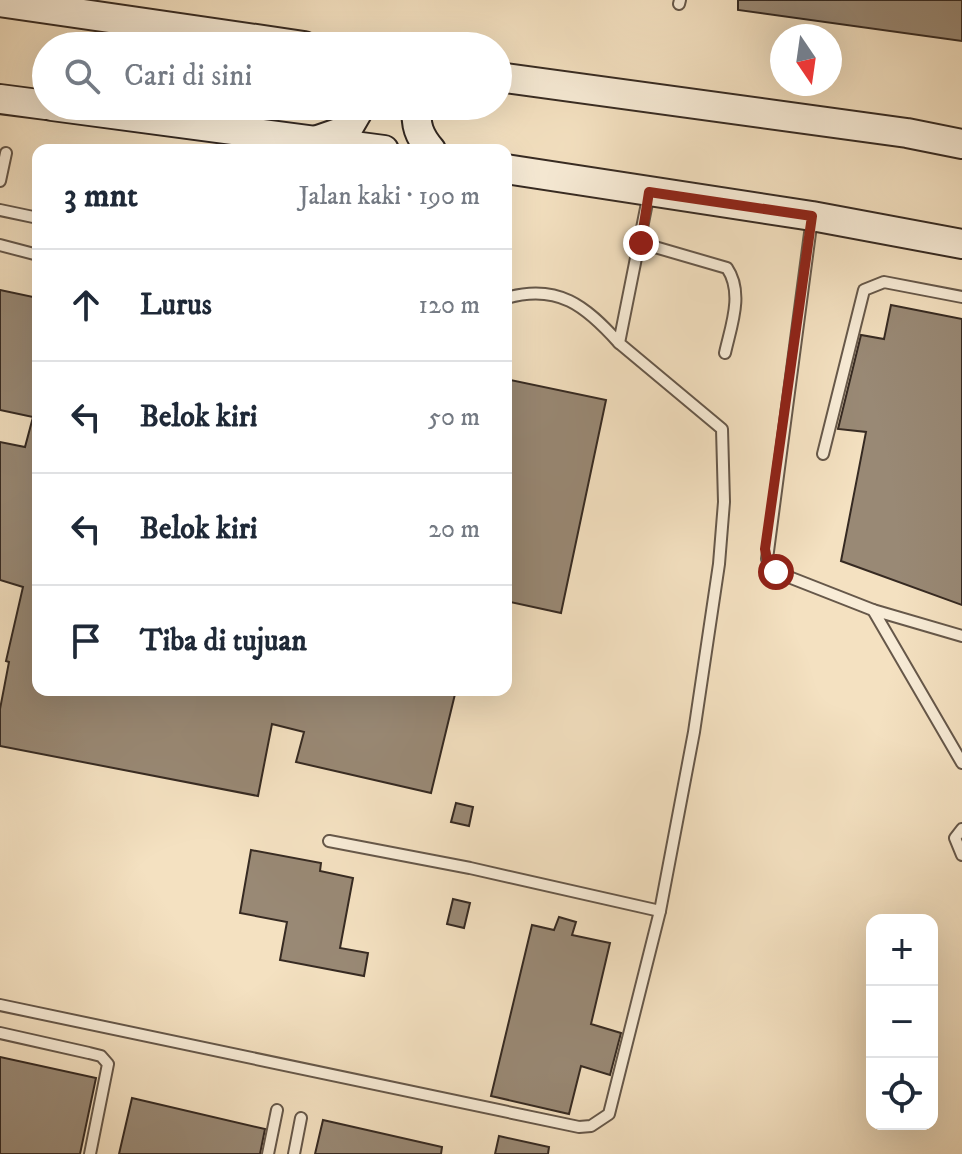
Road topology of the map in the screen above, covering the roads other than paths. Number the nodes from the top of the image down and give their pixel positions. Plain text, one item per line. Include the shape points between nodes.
1 (0, 2) edge
2 (207, 32) edge
3 (512, 79) edge
4 (0, 99) edge
5 (32, 103) edge
6 (162, 120) edge
7 (353, 120) edge
8 (415, 120) edge
9 (318, 140) junction
10 (344, 144) edge
11 (426, 144) edge
12 (962, 144) edge
13 (6, 153) dead end
14 (512, 170) edge
15 (0, 181) edge
16 (649, 192) junction
17 (0, 210) edge
18 (812, 216) junction
19 (32, 217) edge
20 (641, 243) junction
21 (962, 244) edge
22 (0, 245) edge
23 (32, 253) edge
24 (512, 297) edge
25 (962, 297) edge
26 (619, 343) junction
27 (725, 353) dead end
28 (823, 454) dead end
29 (873, 610) junction
30 (962, 636) edge
31 (962, 763) edge
32 (962, 829) edge
33 (329, 841) dead end
34 (962, 855) edge
35 (660, 911) junction
36 (0, 1005) edge
37 (0, 1033) edge
38 (277, 1110) dead end
39 (301, 1118) dead end
40 (90, 1154) edge
41 (268, 1154) edge
42 (294, 1154) edge

1 - 2 street
3 - 12 street
4 - 5 street
6 - 9 street
7 - 9 street via 347,130
8 - 11 street
9 - 10 street
13 - 15 lane
14 - 16 street
16 - 18 street
16 - 20 lane
17 - 19 lane
18 - 21 street
18 - 29 lane via 767,559 776,572
20 - 26 lane
20 - 27 lane via 727,268 735,308
22 - 23 lane
24 - 26 lane via 546,293 570,301 591,311
25 - 28 lane via 884,282 864,290
26 - 35 lane via 713,419 722,429 725,447 719,564
29 - 30 lane
29 - 31 lane
32 - 34 lane via 955,838
33 - 35 lane
35 - 36 lane via 614,1103 609,1114 591,1126
37 - 40 lane via 101,1056 108,1064
38 - 41 lane
39 - 42 lane

